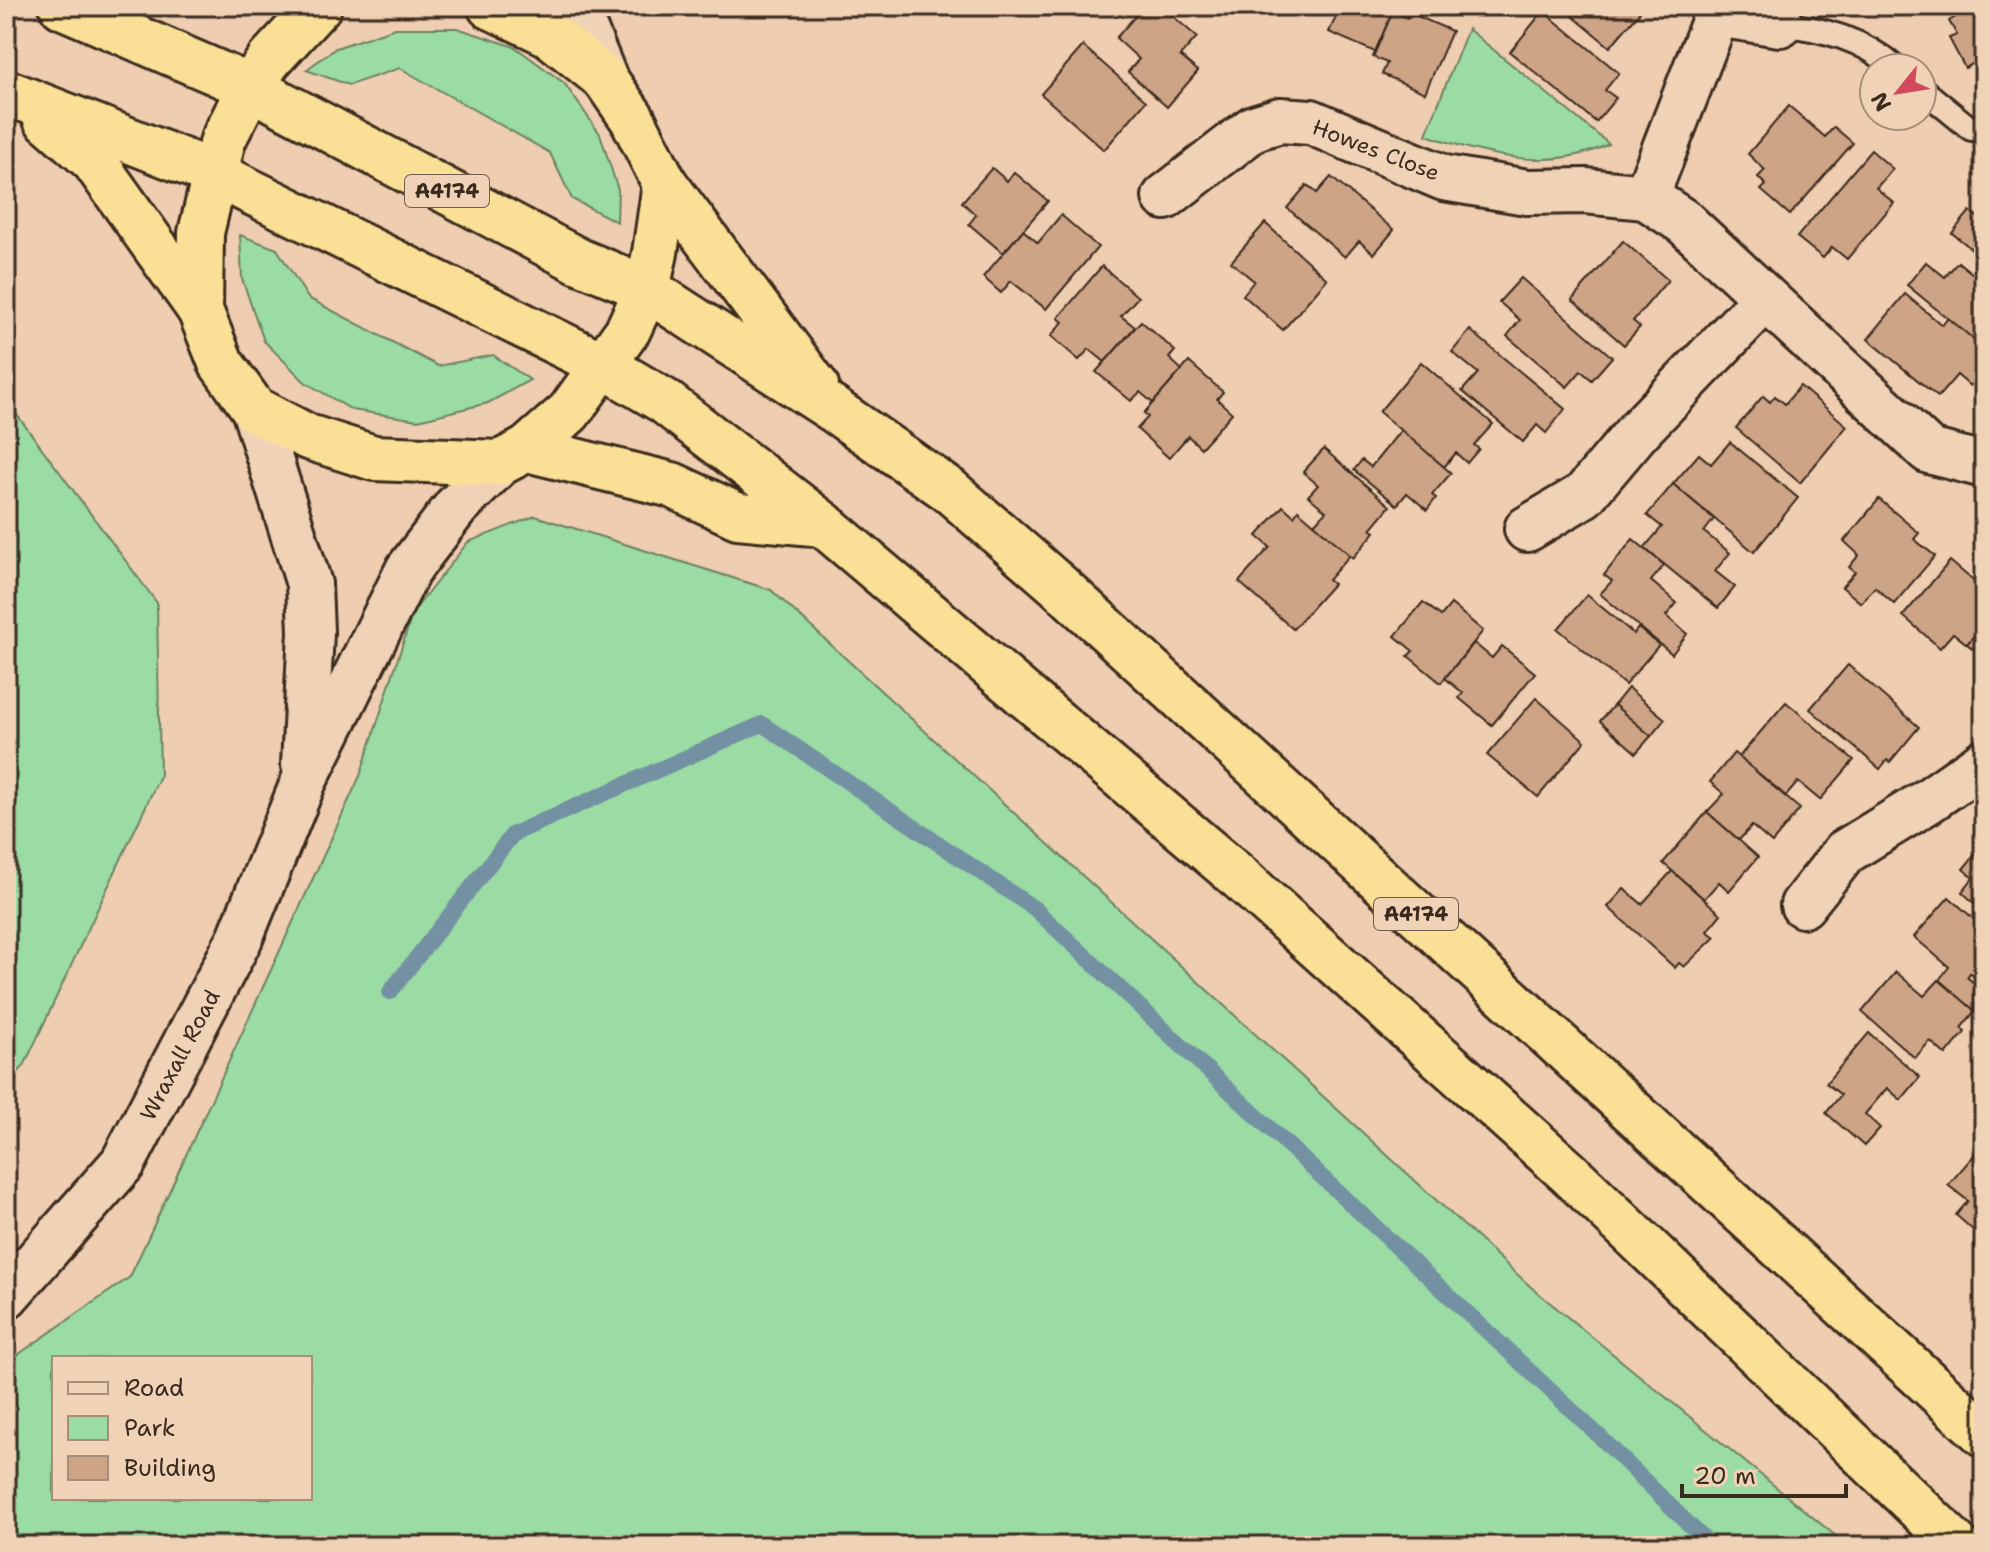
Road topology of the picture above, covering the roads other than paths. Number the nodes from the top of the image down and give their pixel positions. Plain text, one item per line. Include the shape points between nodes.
1 (62, 6) edge
2 (490, 6) edge
3 (575, 6) edge
4 (315, 7) edge
5 (1718, 10) edge
6 (1780, 24) joint
7 (1876, 52) edge
8 (605, 79) junction
9 (250, 87) junction
10 (15, 96) edge
11 (1938, 102) edge
12 (1971, 129) dead end
13 (213, 173) junction
14 (665, 184) junction
15 (1165, 197) dead end
16 (1646, 197) junction
17 (647, 289) junction
18 (1764, 300) junction
19 (200, 310) junction
20 (603, 365) junction
21 (254, 409) junction
22 (834, 410) junction
23 (514, 456) junction
24 (1984, 465) edge
25 (823, 524) junction
26 (1527, 529) dead end
27 (1984, 762) edge
28 (303, 783) junction
29 (1803, 905) dead end
30 (6, 1296) edge
31 (1984, 1434) edge
32 (1958, 1546) edge

1 - 9 highway, A4174
2 - 8 highway via 549,34
3 - 8 street
4 - 9 highway
5 - 6 street
5 - 16 street
6 - 7 lane via 1813,28
8 - 14 highway via 632,118
9 - 13 highway
9 - 17 highway, A4174 via 579,261
10 - 13 highway
10 - 19 highway via 94,161
11 - 12 lane
13 - 19 highway via 201,233
13 - 20 highway
14 - 17 highway
14 - 22 highway, A4174
15 - 16 street, Howes Close via 1254,128 1280,120 1311,122 1444,178 1527,192
16 - 18 street, Howes Close via 1684,222
17 - 20 highway via 628,330
17 - 22 highway, A4174
18 - 24 street, Howes Close via 1929,451
18 - 26 street via 1584,495
19 - 21 highway via 221,363
20 - 23 highway via 569,412
20 - 25 highway via 664,401
21 - 23 highway via 308,437 374,458
21 - 28 street, Wraxall Road via 309,584
22 - 31 highway, A4174 via 949,490 1058,585
23 - 25 highway via 672,485 738,516
23 - 28 street, Wraxall Road via 456,507 408,570
25 - 32 highway via 1239,877 1569,1173
27 - 29 street via 1845,852
28 - 30 street, Wraxall Road via 240,938 123,1163

